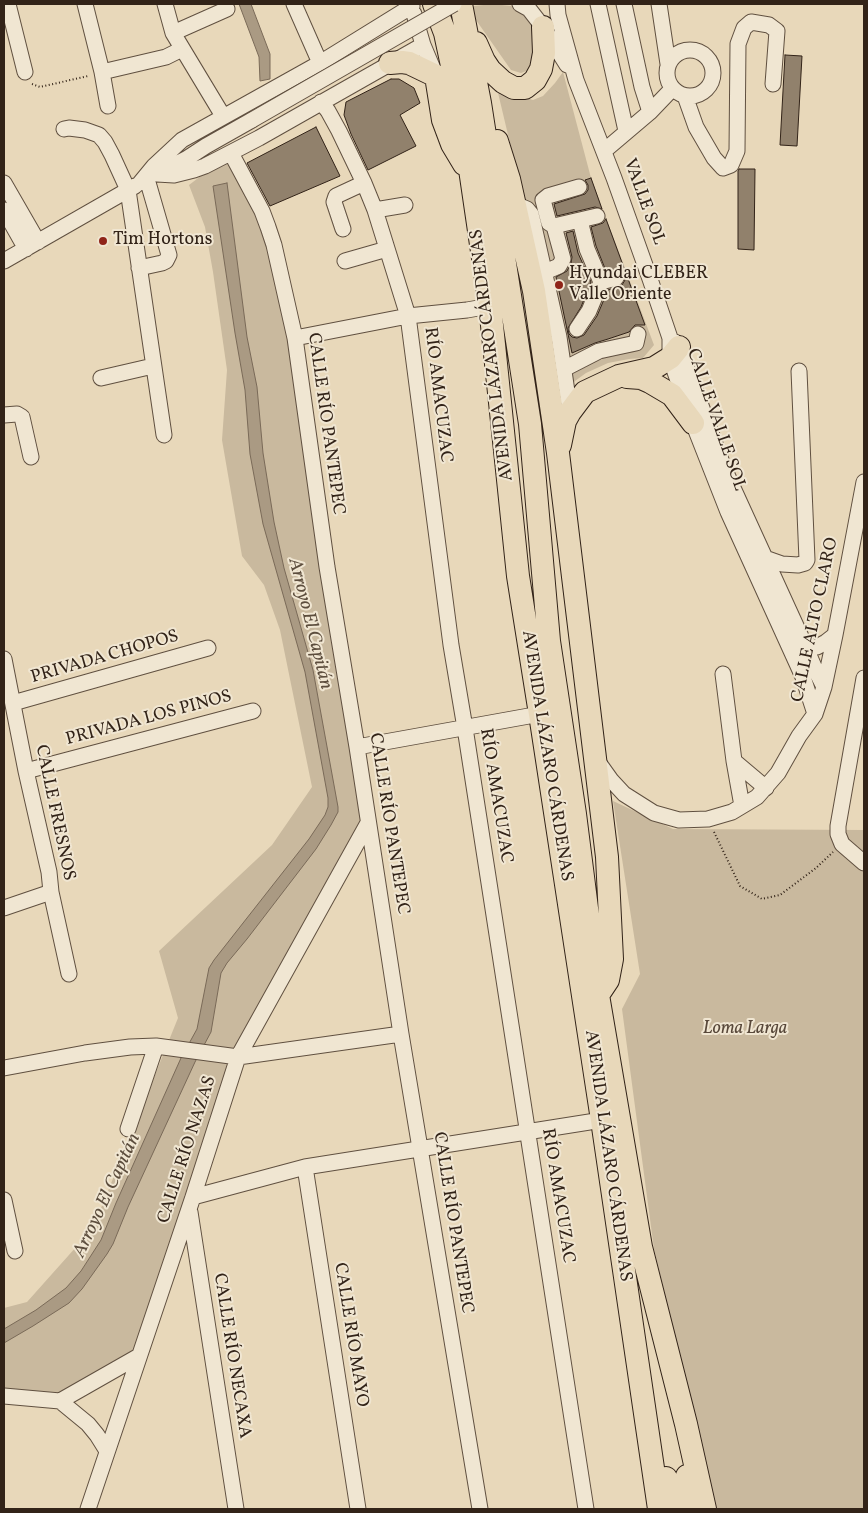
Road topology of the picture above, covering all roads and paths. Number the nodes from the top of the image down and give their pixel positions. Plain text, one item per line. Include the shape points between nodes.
1 (8, 4) edge
2 (85, 4) edge
3 (165, 4) edge
4 (294, 4) edge
5 (434, 4) edge
6 (556, 4) edge
7 (598, 4) edge
8 (624, 4) edge
9 (659, 4) edge
10 (411, 5) edge
11 (459, 6) edge
12 (527, 6) edge
13 (227, 9) dead end
14 (543, 27) junction
15 (173, 34) junction
16 (424, 45) junction
17 (182, 49) junction
18 (320, 63) junction
19 (390, 63) junction
20 (668, 64) junction
21 (24, 72) joint
22 (102, 72) junction
23 (436, 76) junction
24 (576, 80) junction
25 (773, 84) dead end
26 (679, 93) junction
27 (321, 102) junction
28 (480, 103) junction
29 (108, 106) dead end
30 (650, 112) junction
31 (223, 116) junction
32 (64, 129) dead end
33 (626, 131) junction
34 (604, 151) junction
35 (231, 153) junction
36 (470, 173) junction
37 (143, 182) junction
38 (364, 183) junction
39 (4, 184) edge
40 (579, 187) dead end
41 (515, 204) junction
42 (405, 205) dead end
43 (4, 210) edge
44 (376, 210) junction
45 (597, 216) dead end
46 (580, 220) junction
47 (554, 226) junction
48 (343, 229) dead end
49 (32, 245) junction
50 (387, 249) junction
51 (4, 261) edge
52 (345, 261) dead end
53 (139, 268) junction
54 (545, 272) junction
55 (616, 278) dead end
56 (600, 282) junction
57 (490, 306) junction
58 (408, 316) junction
59 (577, 329) dead end
60 (638, 334) dead end
61 (294, 338) junction
62 (673, 348) junction
63 (153, 366) junction
64 (564, 369) junction
65 (799, 371) dead end
66 (619, 376) junction
67 (102, 378) dead end
68 (570, 412) junction
69 (4, 415) edge
70 (693, 423) junction
71 (164, 435) dead end
72 (558, 453) junction
73 (31, 458) dead end
74 (864, 482) edge
75 (765, 558) junction
76 (835, 636) junction
77 (803, 641) junction
78 (208, 648) dead end
79 (4, 659) edge
80 (723, 674) dead end
81 (864, 678) edge
82 (824, 686) junction
83 (9, 695) edge
84 (253, 711) dead end
85 (540, 714) junction
86 (815, 714) junction
87 (465, 728) junction
88 (357, 747) junction
89 (595, 757) junction
90 (734, 761) junction
91 (26, 771) junction
92 (766, 788) junction
93 (742, 806) junction
94 (708, 819) junction
95 (368, 823) junction
96 (842, 844) junction
97 (864, 863) edge
98 (51, 892) junction
99 (4, 908) edge
100 (69, 974) dead end
101 (598, 995) junction
102 (401, 1034) junction
103 (156, 1046) junction
104 (238, 1057) junction
105 (4, 1068) edge
106 (602, 1120) junction
107 (128, 1129) dead end
108 (528, 1131) junction
109 (421, 1148) junction
110 (305, 1167) junction
111 (4, 1200) edge
112 (191, 1203) junction
113 (15, 1251) dead end
114 (631, 1322) junction
115 (139, 1356) junction
116 (674, 1376) junction
117 (4, 1396) edge
118 (60, 1401) junction
119 (108, 1451) junction
120 (88, 1509) edge
121 (236, 1509) edge
122 (358, 1509) edge
123 (480, 1509) edge
124 (586, 1509) edge
125 (658, 1509) edge
126 (705, 1509) edge

1 - 21 street
2 - 22 street
3 - 15 street
4 - 18 street
5 - 36 highway, AVENIDA LÁZARO CÁRDENAS via 445,34 461,108
6 - 24 street, VALLE SOL
7 - 33 street
8 - 30 street
9 - 20 street
10 - 16 street
10 - 18 street
11 - 14 highway via 490,70 514,88 525,88 541,69
11 - 28 highway, AVENIDA LÁZARO CÁRDENAS
11 - 37 street, bridge
12 - 14 street, VALLE SOL
13 - 15 street
14 - 24 street, VALLE SOL
15 - 17 street
16 - 19 street
16 - 23 street
17 - 22 street via 166,57
17 - 31 street
18 - 31 street
19 - 23 highway via 409,63
19 - 27 street
20 - 26 street via 667,77
20 - 26 street via 685,50 700,52 711,62 713,77 706,90 693,97
21 - 22 path via 30,83 40,87
22 - 29 street
23 - 36 highway via 443,120 456,152
24 - 34 street, VALLE SOL
25 - 26 street via 778,31 769,25 751,22 744,28 738,44 737,150 731,165 723,168 714,158
26 - 30 street
27 - 35 street
27 - 38 street, RÍO AMACUZAC
28 - 41 highway via 501,153
28 - 101 highway, AVENIDA LÁZARO CÁRDENAS via 530,424 549,641
30 - 33 street
31 - 37 street via 182,140 154,166
32 - 37 street via 99,135 112,155
33 - 34 street
34 - 62 street, VALLE SOL
35 - 37 street via 194,170
35 - 61 street, CALLE RÍO PANTEPEC via 268,227
36 - 57 highway, AVENIDA LÁZARO CÁRDENAS
37 - 49 street
37 - 53 street
37 - 53 street via 169,255 166,261
38 - 44 street, RÍO AMACUZAC
38 - 48 street via 336,196 334,202
39 - 49 street
40 - 47 street via 543,200 549,223
41 - 54 street via 531,214
41 - 72 highway via 534,292
42 - 44 street
43 - 49 street
44 - 50 street, RÍO AMACUZAC
45 - 46 street
46 - 47 street
46 - 56 street
47 - 54 street via 563,259 559,266
49 - 51 street
50 - 52 street
50 - 58 street, RÍO AMACUZAC
53 - 63 street
54 - 64 street
55 - 56 street
56 - 59 street via 589,311
57 - 58 street
57 - 85 highway, AVENIDA LÁZARO CÁRDENAS via 518,576
58 - 61 street
58 - 87 street, RÍO AMACUZAC
60 - 64 street via 636,343 599,351
61 - 88 street, CALLE RÍO PANTEPEC
62 - 66 highway via 647,370
62 - 70 street, CALLE VALLE SOL
62 - 75 street, CALLE VALLE SOL
63 - 67 street
63 - 71 street
64 - 68 street
65 - 75 street via 807,560 798,565
66 - 68 highway via 585,392
66 - 70 highway via 641,378 658,385 672,395
68 - 72 highway
69 - 73 street via 17,414 22,418
70 - 86 street, CALLE VALLE SOL via 728,512 803,678
72 - 89 highway
74 - 76 street, CALLE ALTO CLARO
75 - 77 street, CALLE VALLE SOL
76 - 77 street via 817,647
76 - 82 street, CALLE ALTO CLARO
77 - 82 street, CALLE VALLE SOL
78 - 83 street, PRIVADA CHOPOS
79 - 83 street, CALLE FRESNOS
80 - 90 street
81 - 96 street via 838,826
82 - 86 street, CALLE ALTO CLARO
83 - 91 street, CALLE FRESNOS
84 - 91 street, PRIVADA LOS PINOS
85 - 87 street
85 - 106 highway, AVENIDA LÁZARO CÁRDENAS
86 - 92 street, CALLE ALTO CLARO
87 - 88 street
87 - 108 street, RÍO AMACUZAC
88 - 95 street, CALLE RÍO PANTEPEC
89 - 94 street, CALLE ALTO CLARO via 624,794 654,813 679,820
89 - 101 highway via 607,857 612,959 608,980
90 - 92 street
90 - 93 street
91 - 98 street, CALLE FRESNOS
92 - 93 street, CALLE ALTO CLARO
93 - 94 street, CALLE ALTO CLARO
94 - 96 path via 740,886 762,899 780,895
95 - 102 street, CALLE RÍO PANTEPEC
95 - 104 street, CALLE RÍO NAZAS
96 - 97 street
98 - 99 street
98 - 100 street, CALLE FRESNOS
101 - 116 highway, AVENIDA LÁZARO CÁRDENAS via 640,1247
102 - 104 street
102 - 109 street, CALLE RÍO PANTEPEC
103 - 104 street
103 - 105 street via 103,1050
103 - 107 street
104 - 112 street, CALLE RÍO NAZAS
106 - 108 street
106 - 114 highway, AVENIDA LÁZARO CÁRDENAS
108 - 109 street
108 - 124 street, RÍO AMACUZAC
109 - 110 street
109 - 123 street, CALLE RÍO PANTEPEC
110 - 112 street
110 - 122 street, CALLE RÍO MAYO
111 - 113 street
112 - 115 street, CALLE RÍO NAZAS
112 - 121 street, CALLE RÍO NECAXA
114 - 116 highway via 643,1346 670,1497 674,1505 681,1508 692,1498 669,1400 668,1388
114 - 125 highway, AVENIDA LÁZARO CÁRDENAS
115 - 118 street
115 - 119 street, CALLE RÍO NAZAS
116 - 126 highway, AVENIDA LÁZARO CÁRDENAS
117 - 118 street
118 - 119 street via 88,1424
119 - 120 street, CALLE RÍO NAZAS

